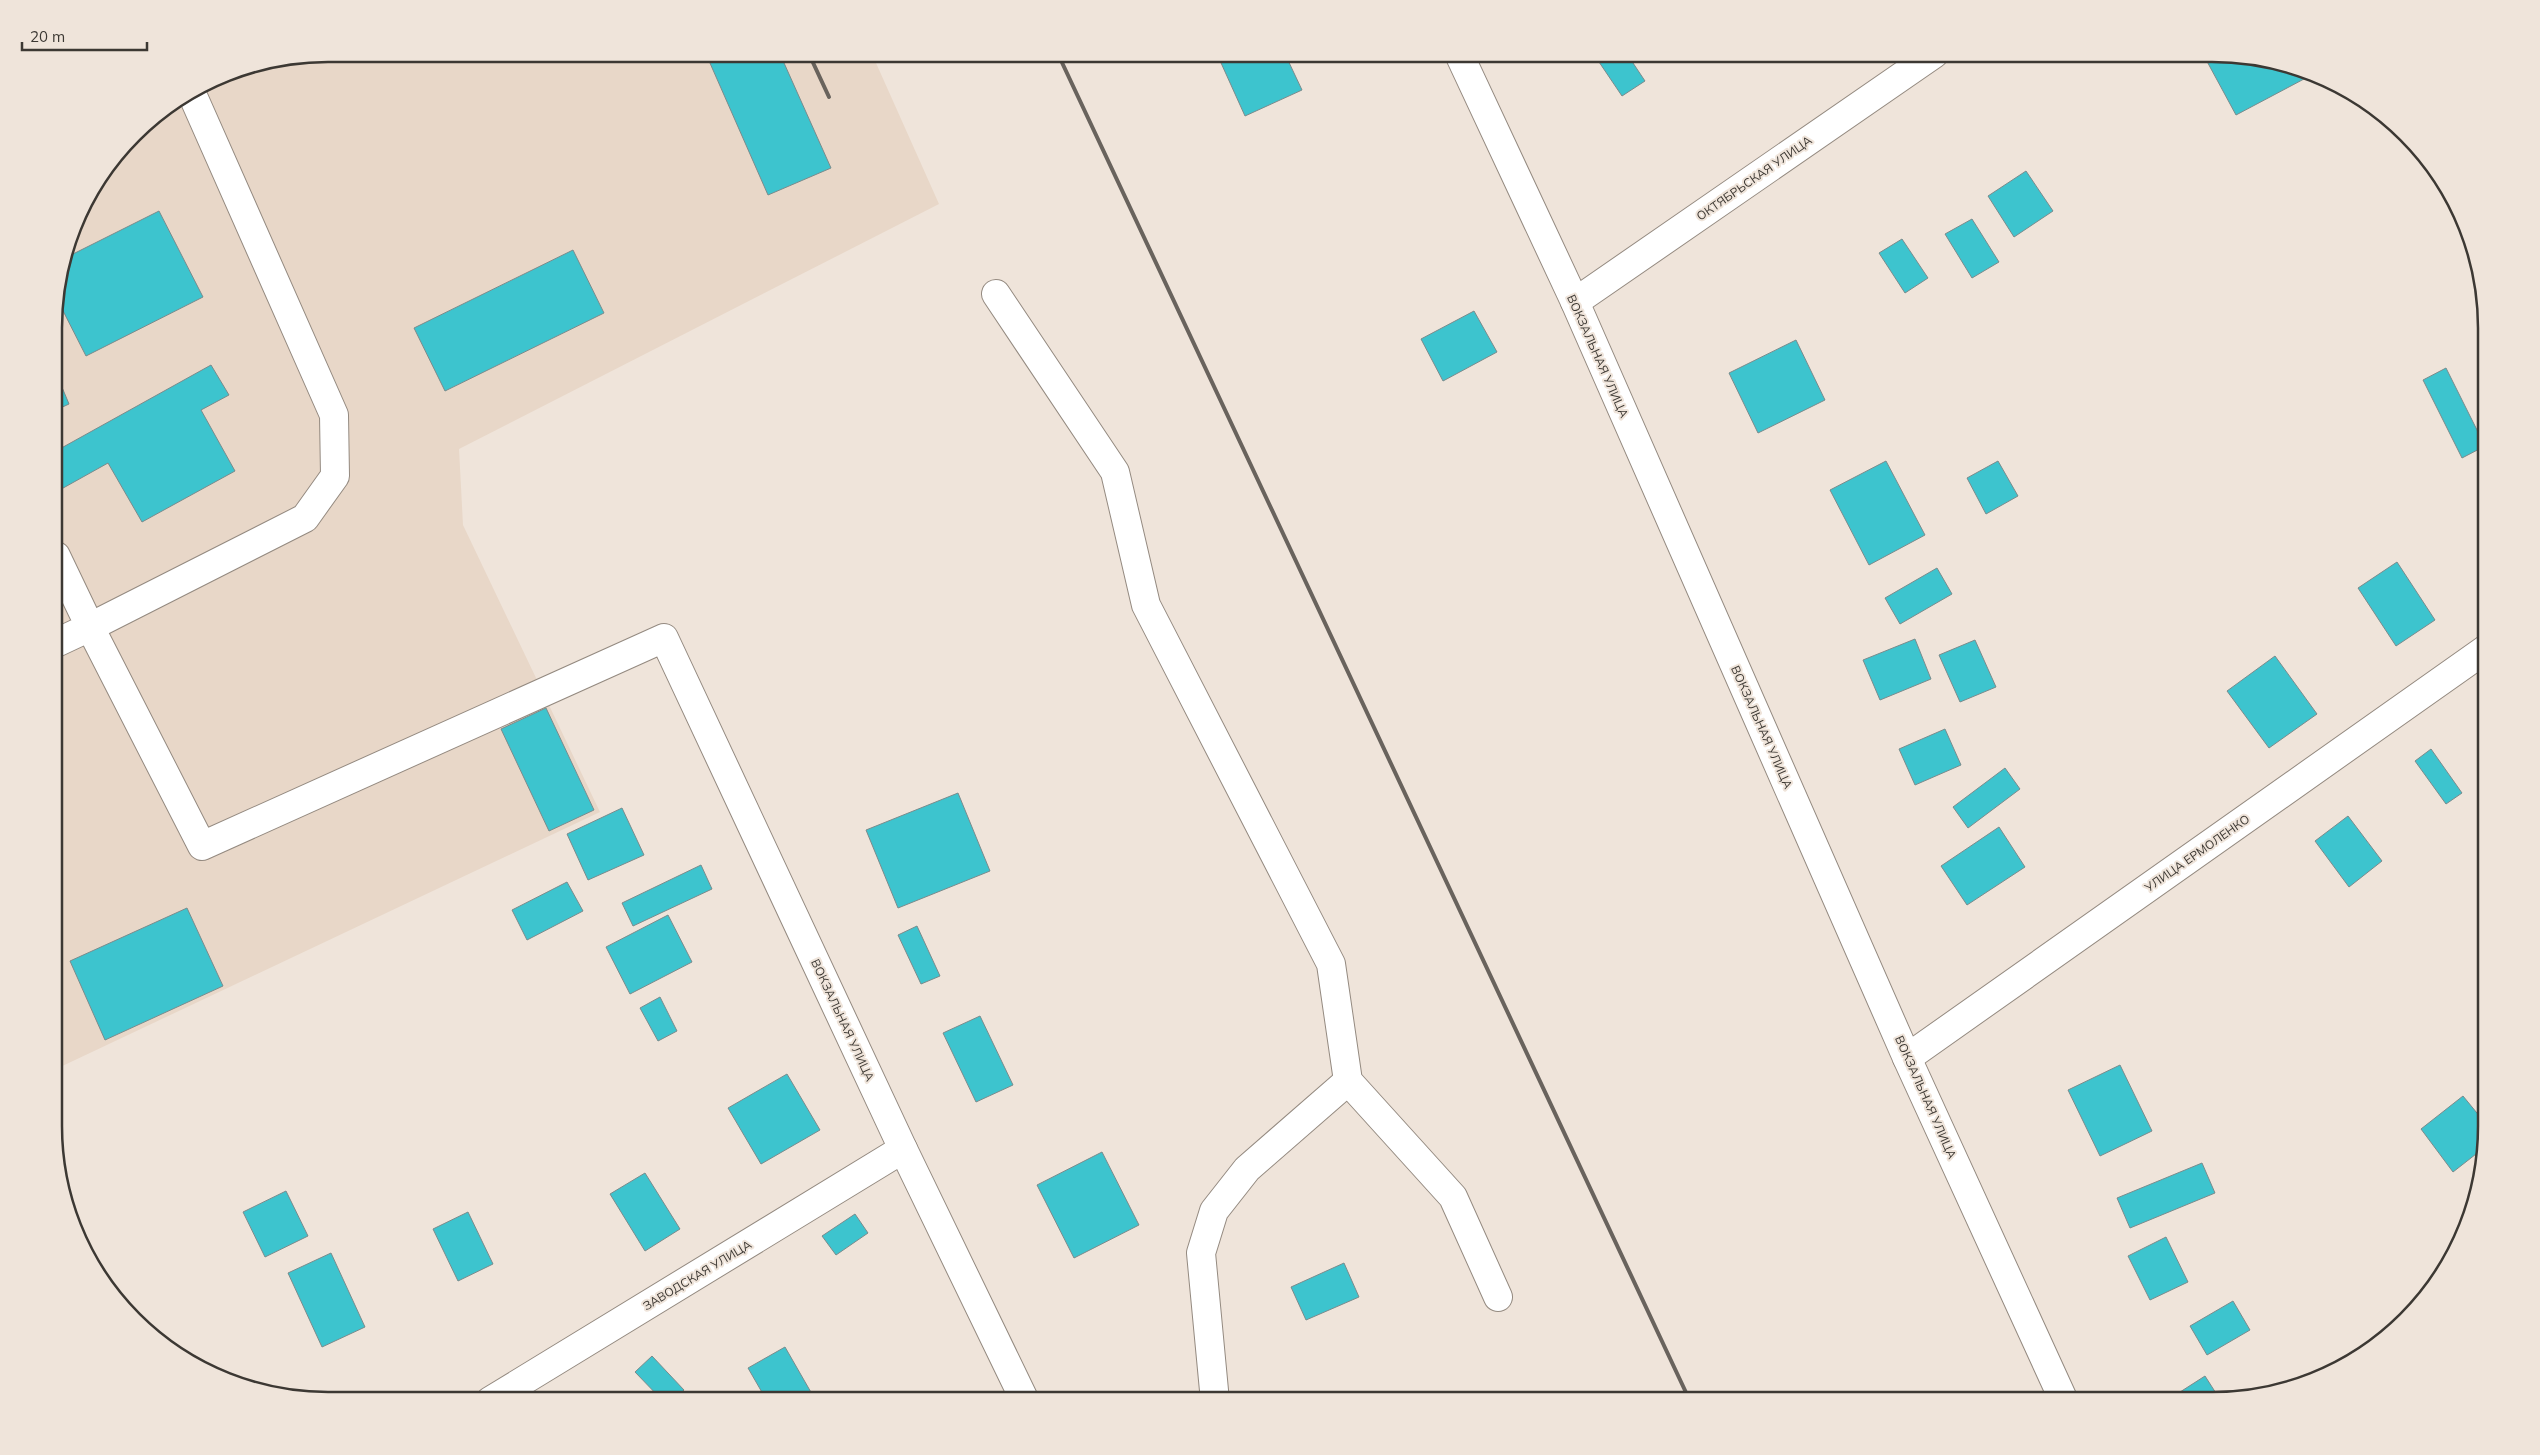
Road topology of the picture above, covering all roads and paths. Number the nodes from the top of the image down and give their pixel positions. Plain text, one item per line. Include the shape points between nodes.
1 (1463, 62) edge
2 (1922, 62) edge
3 (194, 99) edge
4 (996, 294) dead end
5 (1575, 302) junction
6 (62, 568) edge
7 (90, 626) junction
8 (62, 641) edge
9 (2478, 655) edge
10 (1907, 1058) junction
11 (1348, 1081) junction
12 (903, 1148) junction
13 (1498, 1297) dead end
14 (505, 1392) edge
15 (1021, 1392) edge
16 (1214, 1392) edge
17 (2060, 1392) edge

1 - 5 street, ВОКЗАЛЬНАЯ УЛИЦА
2 - 5 street, ОКТЯБРЬСКАЯ УЛИЦА
3 - 7 street via 334,415 335,476 306,518
4 - 11 street via 1115,472 1146,605 1331,964
5 - 10 street, ВОКЗАЛЬНАЯ УЛИЦА
6 - 7 street
7 - 8 street
7 - 12 street, ВОКЗАЛЬНАЯ УЛИЦА via 202,846 664,638
9 - 10 street, УЛИЦА ЕРМОЛЕНКО
10 - 17 street, ВОКЗАЛЬНАЯ УЛИЦА
11 - 13 street via 1453,1197
11 - 16 street via 1247,1169 1214,1212 1200,1253
12 - 14 street, ЗАВОДСКАЯ УЛИЦА
12 - 15 street, ВОКЗАЛЬНАЯ УЛИЦА

